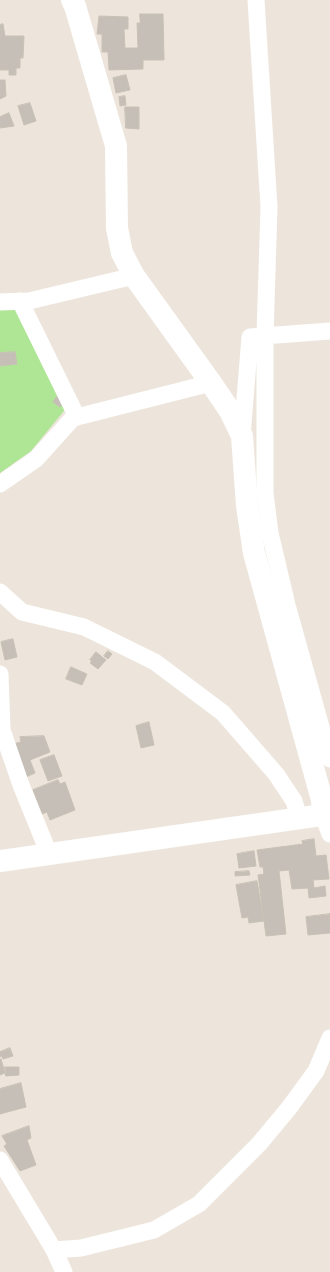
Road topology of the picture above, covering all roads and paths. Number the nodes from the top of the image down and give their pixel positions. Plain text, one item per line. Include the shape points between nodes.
1 (72, 0) edge
2 (256, 0) edge
3 (134, 276) junction
4 (20, 301) junction
5 (0, 302) edge
6 (330, 331) edge
7 (265, 335) junction
8 (211, 383) junction
9 (77, 417) junction
10 (242, 436) junction
11 (0, 484) edge
12 (0, 592) edge
13 (0, 672) edge
14 (330, 759) edge
15 (299, 818) junction
16 (328, 821) edge
17 (50, 854) junction
18 (0, 861) edge
19 (330, 1038) edge
20 (0, 1160) edge
21 (54, 1250) junction
22 (64, 1272) edge

1 - 3 street via 116,146 117,228 122,253
2 - 7 street via 269,207
3 - 4 street
3 - 8 street
4 - 5 street
4 - 9 street
6 - 7 street
7 - 10 street via 250,337
7 - 14 street via 265,493 270,533 287,605
8 - 9 street
8 - 10 street via 230,411
9 - 11 street via 73,418 36,459
10 - 16 street via 247,506 254,554
12 - 15 street via 22,612 84,627 155,662 223,713 276,774 294,801
13 - 17 street via 2,730 21,785
15 - 16 street
15 - 17 street
17 - 18 street
19 - 21 street via 316,1071 289,1108 259,1144 199,1204 154,1230 81,1248
20 - 21 street
21 - 22 street

